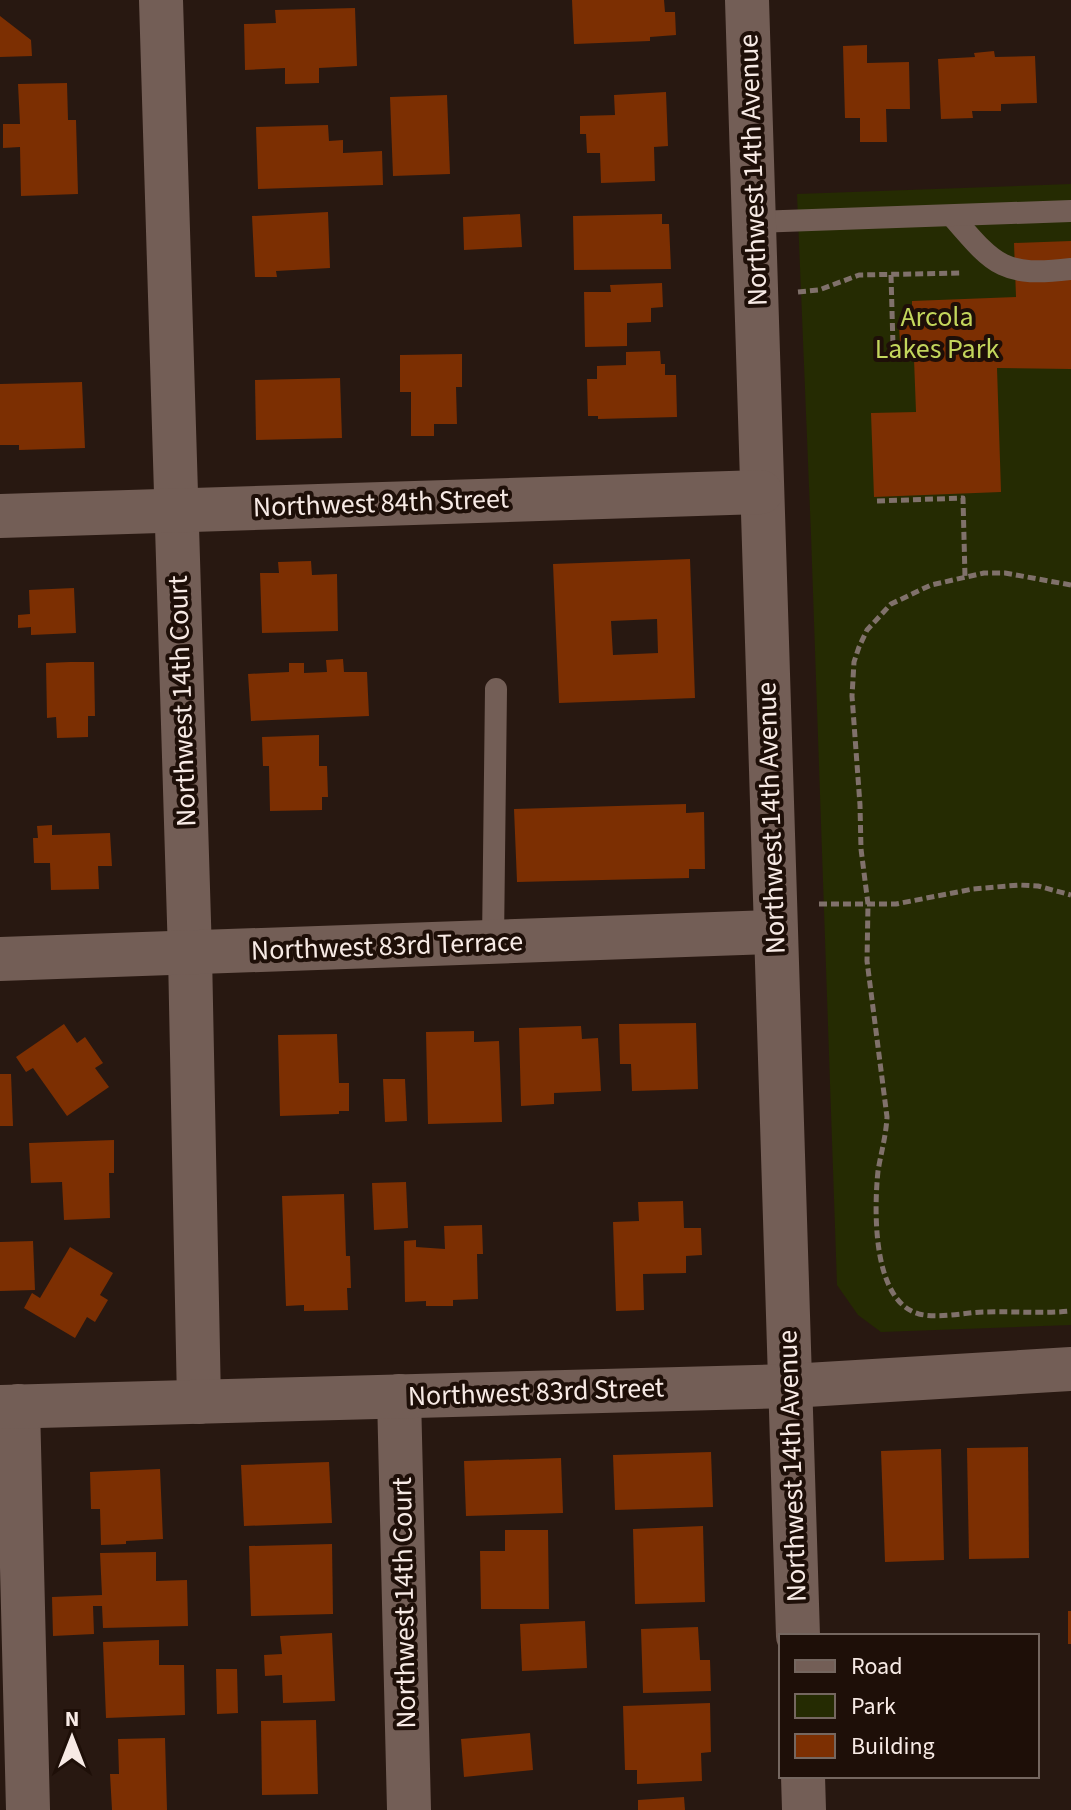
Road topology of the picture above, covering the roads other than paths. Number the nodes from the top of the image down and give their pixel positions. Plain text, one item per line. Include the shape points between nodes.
1 (161, 0) edge
2 (747, 0) edge
3 (1071, 211) edge
4 (952, 216) junction
5 (755, 222) junction
6 (1071, 269) edge
7 (761, 492) junction
8 (176, 508) junction
9 (0, 516) edge
10 (496, 689) dead end
11 (774, 932) junction
12 (493, 942) junction
13 (190, 954) junction
14 (0, 959) edge
15 (1071, 1369) edge
16 (790, 1386) junction
17 (399, 1396) junction
18 (199, 1402) junction
19 (9, 1406) edge
20 (798, 1634) edge
21 (803, 1778) edge
22 (28, 1810) edge
23 (409, 1810) edge
24 (804, 1810) edge

1 - 8 street, Northwest 14th Court
2 - 5 street, Northwest 14th Avenue
3 - 4 lane
4 - 5 lane
4 - 6 lane via 985,254 1002,265 1032,272
5 - 7 street, Northwest 14th Avenue
7 - 8 street, Northwest 84th Street
7 - 11 street, Northwest 14th Avenue
8 - 9 street, Northwest 84th Street
8 - 13 street, Northwest 14th Court
10 - 12 lane
11 - 12 street, Northwest 83rd Terrace
11 - 16 street, Northwest 14th Avenue
12 - 13 street, Northwest 83rd Terrace
13 - 14 street, Northwest 83rd Terrace
13 - 18 street, Northwest 14th Court
15 - 16 street, Northwest 83rd Street
16 - 17 street, Northwest 83rd Street
16 - 20 street, Northwest 14th Avenue
17 - 18 street, Northwest 83rd Street
17 - 23 street, Northwest 14th Court
18 - 19 street, Northwest 83rd Street
19 - 22 street
21 - 24 street

